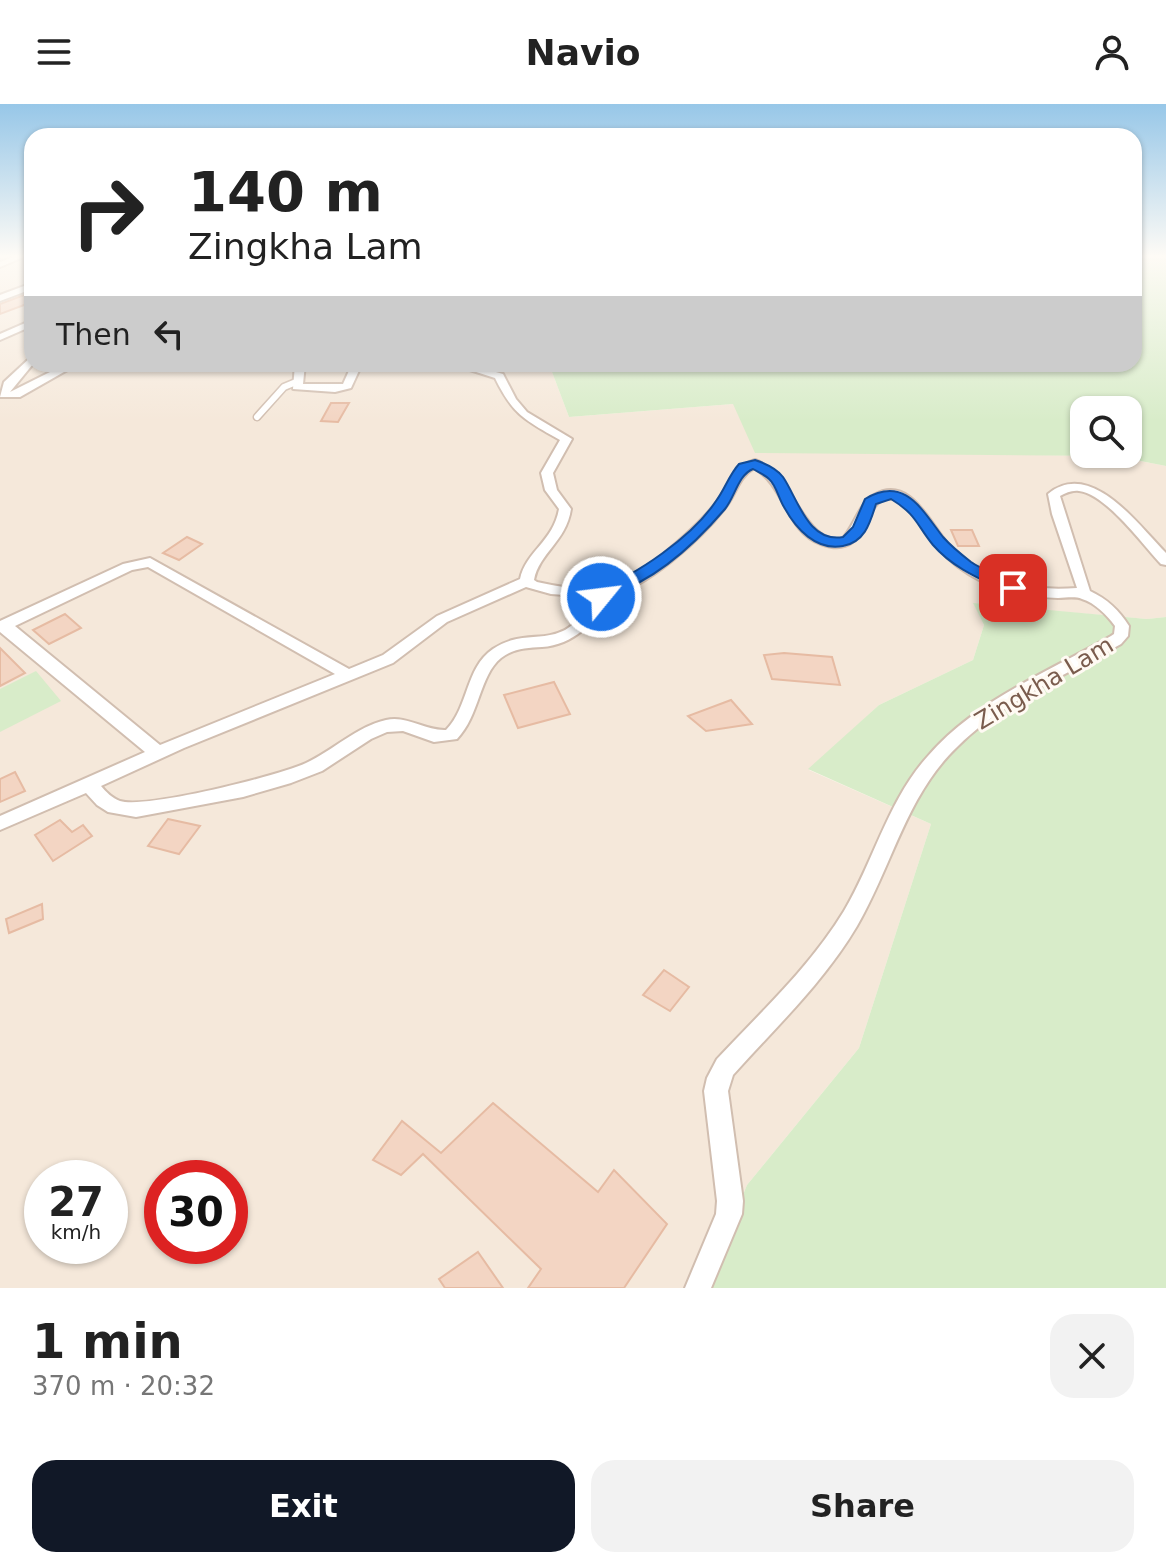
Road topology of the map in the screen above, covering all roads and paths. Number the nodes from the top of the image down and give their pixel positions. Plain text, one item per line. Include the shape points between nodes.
1 (24, 326) edge
2 (0, 337) edge
3 (24, 367) edge
4 (58, 372) edge
5 (298, 372) edge
6 (353, 372) edge
7 (485, 372) edge
8 (296, 382) junction
9 (257, 417) dead end
10 (1166, 561) edge
11 (527, 581) junction
12 (602, 592) junction
13 (1081, 593) junction
14 (2, 626) edge
15 (348, 675) junction
16 (158, 753) junction
17 (89, 783) junction
18 (2, 823) dead end
19 (698, 1288) edge

1 - 2 street
3 - 4 street via 3,395 16,395
5 - 8 street
6 - 8 street via 340,389 306,389
7 - 11 street via 499,376 523,414 566,439 547,473 551,490 565,509 563,524 528,571
8 - 9 lane via 284,387
10 - 13 street via 1102,496 1070,488 1054,494 1075,555
11 - 12 street via 542,588
11 - 15 street via 442,619 400,652
12 - 13 street via 628,584 687,540 722,504 739,472 755,464 776,477 791,508 822,540 848,540 860,529 870,502 894,495 920,512 943,547 987,578 1034,592
12 - 17 street via 571,636 514,645 490,659 463,722 451,735 436,737 401,725 386,726 288,778 136,810 108,804
13 - 19 street, Zingkha Lam via 1119,621 1121,636 987,713 933,760 844,929 798,990 718,1078 729,1214
14 - 15 street via 128,567 150,562
14 - 16 street
15 - 16 street
16 - 17 street
17 - 18 street

